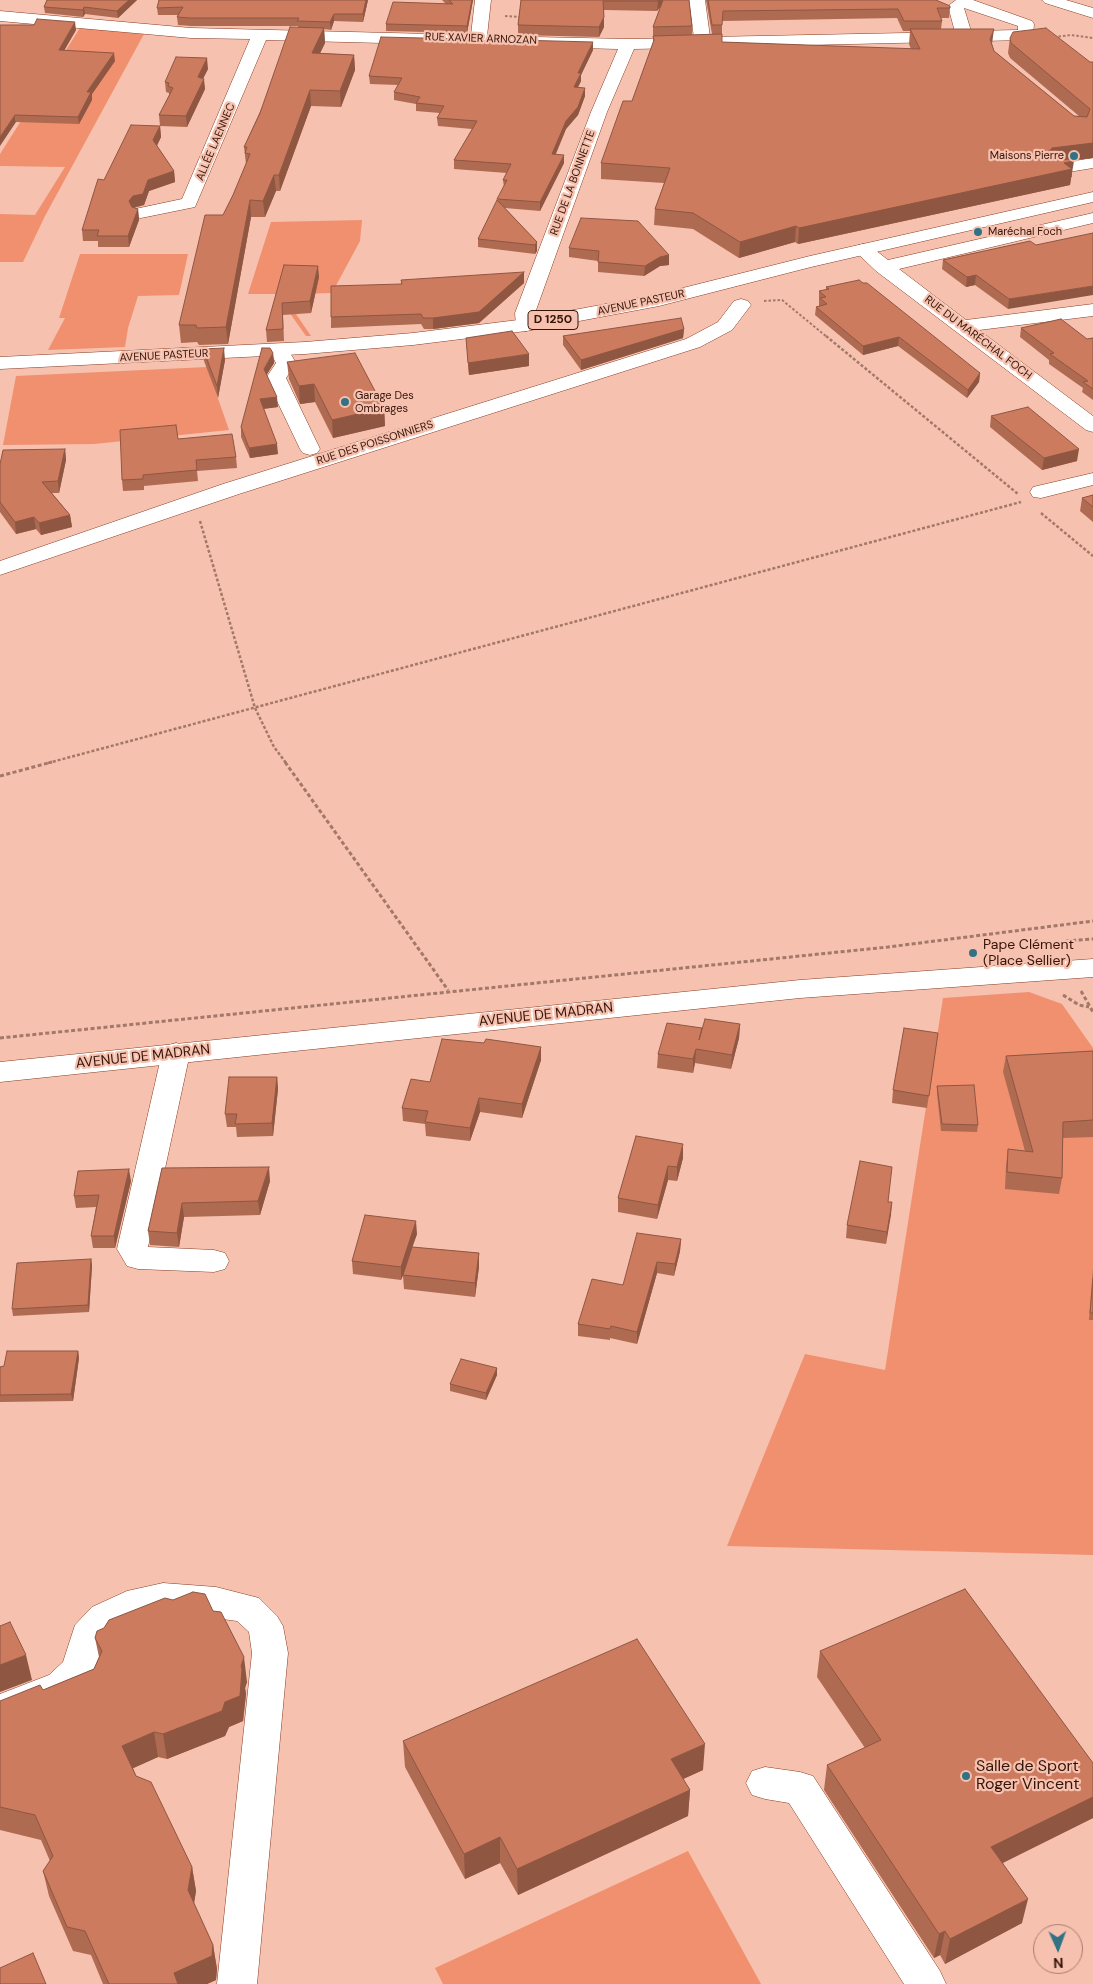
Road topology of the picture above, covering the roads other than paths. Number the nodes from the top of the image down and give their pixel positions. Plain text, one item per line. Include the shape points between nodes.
1 (483, 0) edge
2 (696, 0) edge
3 (1050, 0) edge
4 (31, 3) dead end
5 (0, 7) edge
6 (1093, 13) edge
7 (0, 16) edge
8 (260, 34) junction
9 (1006, 35) junction
10 (964, 36) junction
11 (479, 39) junction
12 (628, 44) junction
13 (703, 44) junction
14 (998, 53) edge
15 (1091, 165) edge
16 (1056, 169) edge
17 (1093, 197) edge
18 (141, 213) dead end
19 (1093, 218) edge
20 (863, 250) junction
21 (883, 267) junction
22 (741, 305) dead end
23 (1093, 310) edge
24 (526, 325) junction
25 (961, 326) junction
26 (279, 350) junction
27 (0, 363) edge
28 (1093, 426) edge
29 (310, 449) dead end
30 (1093, 479) edge
31 (1037, 499) road end
32 (0, 568) edge
33 (1093, 968) edge
34 (176, 1053) junction
35 (0, 1072) edge
36 (214, 1261) dead end
37 (0, 1710) edge
38 (765, 1783) dead end
39 (237, 1984) edge
40 (926, 1984) edge

1 - 11 main road
2 - 13 main road
3 - 6 main road
4 - 5 main road
7 - 8 main road, RUE XAVIER ARNOZAN via 191,32
8 - 11 main road, RUE XAVIER ARNOZAN
8 - 18 main road, ALLÉE LAENNEC via 189,203
9 - 10 main road, RUE XAVIER ARNOZAN
9 - 10 main road, RUE XAVIER ARNOZAN via 1025,35 1026,24 964,2 956,6
9 - 14 main road
10 - 13 main road, RUE XAVIER ARNOZAN
11 - 12 main road, RUE XAVIER ARNOZAN
12 - 13 main road, RUE XAVIER ARNOZAN
12 - 24 main road, RUE DE LA BONNETTE via 525,313
15 - 16 main road
17 - 20 main road, AVENUE PASTEUR / D 1250
19 - 21 main road
20 - 21 main road, RUE DU MARÉCHAL FOCH
20 - 24 main road, AVENUE PASTEUR / D 1250 via 660,300
21 - 25 main road, RUE DU MARÉCHAL FOCH
22 - 32 main road, RUE DES POISSONNIERS via 725,326 693,342 231,489
23 - 25 main road
24 - 26 main road, AVENUE PASTEUR / D 1250
25 - 28 main road, RUE DU MARÉCHAL FOCH
26 - 27 main road, AVENUE PASTEUR / D 1250
26 - 29 main road via 286,363 276,378
30 - 31 main road
33 - 34 main road, AVENUE DE MADRAN via 800,989
34 - 35 main road, AVENUE DE MADRAN
34 - 36 main road via 132,1249 138,1258
37 - 39 main road via 62,1686 79,1669 87,1636 104,1618 127,1606 163,1597 216,1602 247,1608 265,1626 270,1653
38 - 40 main road via 800,1788

